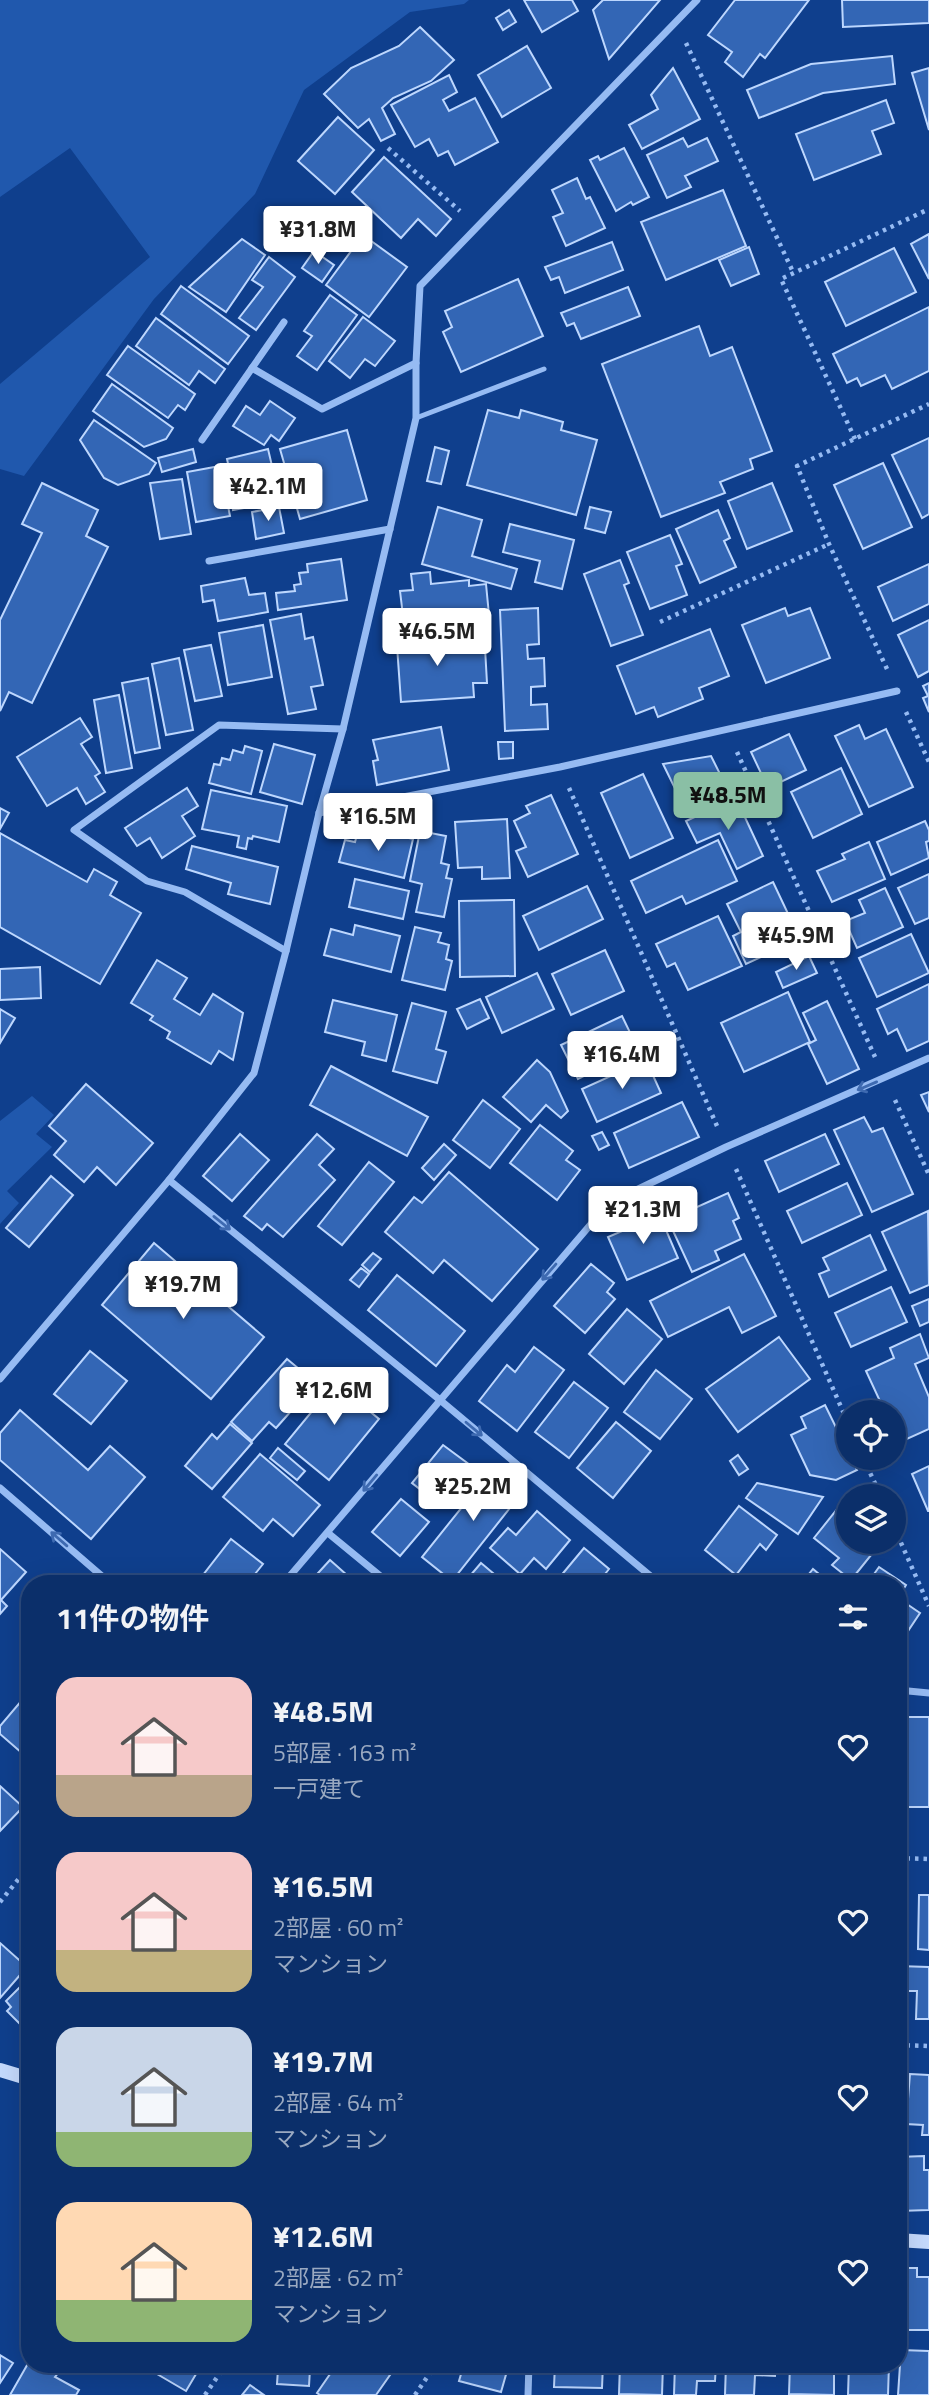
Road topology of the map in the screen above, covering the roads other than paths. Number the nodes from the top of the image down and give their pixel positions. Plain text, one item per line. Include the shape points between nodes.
1 (698, 0) edge
2 (284, 322) dead end
3 (416, 363) junction
4 (252, 368) junction
5 (544, 369) dead end
6 (416, 418) junction
7 (202, 440) dead end
8 (390, 529) junction
9 (209, 561) dead end
10 (897, 691) road end
11 (343, 729) junction
12 (319, 813) junction
13 (286, 951) junction
14 (929, 1058) edge
15 (169, 1180) junction
16 (0, 1378) edge
17 (440, 1400) junction
18 (0, 1488) edge
19 (328, 1533) junction
20 (101, 1575) edge
21 (291, 1575) edge
22 (379, 1575) edge
23 (649, 1575) edge
24 (907, 1691) edge
25 (929, 1693) edge
26 (2, 2074) edge
27 (21, 2077) edge
28 (907, 2241) edge
29 (929, 2242) edge
30 (529, 2373) edge
31 (528, 2395) edge

1 - 3 street via 420,286
2 - 4 street
3 - 4 street via 322,409
3 - 6 street
4 - 7 street
5 - 6 lane
6 - 8 street
8 - 9 street
8 - 11 street
10 - 12 street via 560,767
11 - 12 street
11 - 13 street via 219,725 74,830 146,881 185,892
12 - 13 street
13 - 15 street via 254,1073
14 -> 17 street via 609,1203
15 - 16 street
15 -> 17 street
17 -> 19 street
17 -> 23 street
20 -> 18 street
19 - 21 street
19 - 22 street
24 - 25 street
26 - 27 street
28 - 29 street
30 - 31 street

